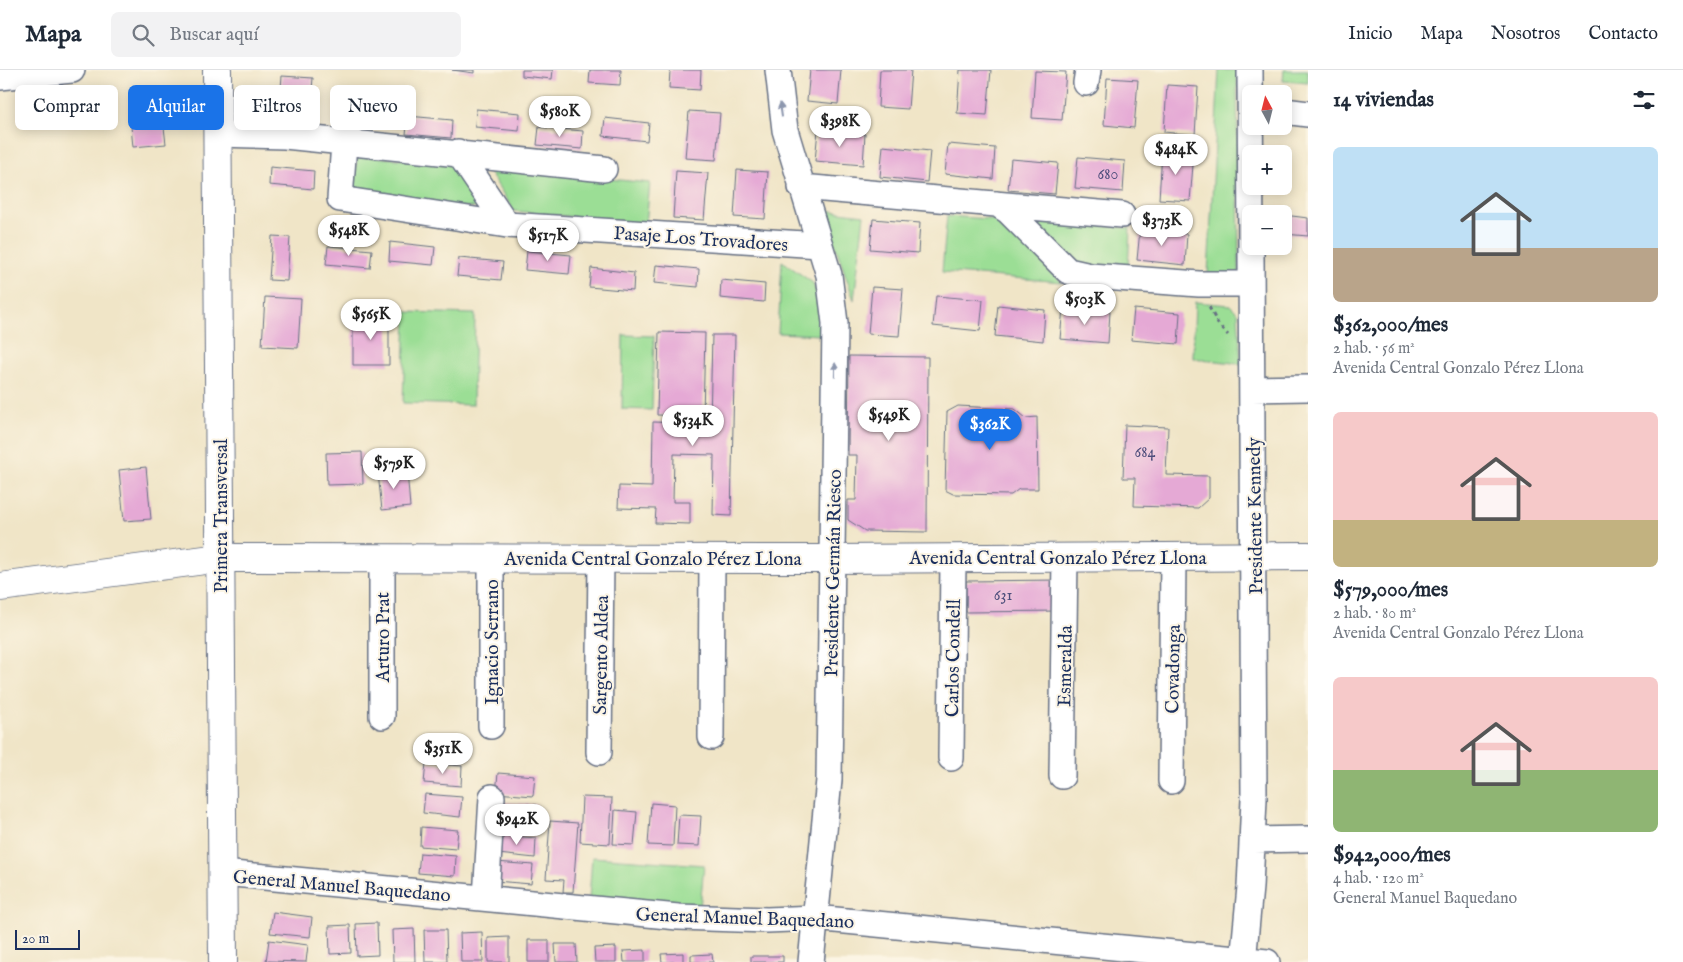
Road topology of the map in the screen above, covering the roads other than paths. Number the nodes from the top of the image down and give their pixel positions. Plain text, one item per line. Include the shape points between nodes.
1 (72, 70) edge
2 (217, 70) edge
3 (778, 70) edge
4 (1250, 70) edge
5 (0, 77) edge
6 (1250, 85) edge
7 (1292, 112) edge
8 (1308, 114) edge
9 (217, 134) junction
10 (1251, 135) edge
11 (344, 143) junction
12 (458, 152) junction
13 (604, 169) dead end
14 (801, 187) junction
15 (998, 204) junction
16 (1122, 214) dead end
17 (507, 225) junction
18 (820, 245) junction
19 (1250, 284) junction
20 (1252, 388) junction
21 (1308, 388) edge
22 (1254, 556) junction
23 (1308, 556) edge
24 (1066, 557) junction
25 (1173, 557) junction
26 (220, 558) junction
27 (382, 558) junction
28 (491, 558) junction
29 (601, 558) junction
30 (712, 558) junction
31 (953, 558) junction
32 (832, 559) junction
33 (0, 587) edge
34 (382, 716) dead end
35 (491, 726) dead end
36 (711, 737) dead end
37 (599, 752) dead end
38 (951, 758) dead end
39 (1062, 776) dead end
40 (1170, 781) dead end
41 (492, 797) dead end
42 (1308, 839) edge
43 (1254, 840) junction
44 (222, 873) junction
45 (486, 898) junction
46 (815, 918) junction
47 (1243, 961) edge
48 (223, 962) edge
49 (811, 962) edge
50 (1267, 962) edge

1 - 5 street
2 - 9 street, Primera Transversal
14 -> 3 street, Presidente Germán Riesco via 785,130
4 - 6 street, Presidente Kennedy
7 - 8 street
9 - 11 street via 285,136
9 - 26 street, Primera Transversal
10 - 19 street, Presidente Kennedy
11 - 12 street
11 - 17 street, Pasaje Los Trovadores via 340,199
12 - 13 street
12 - 17 street
14 - 15 street
14 - 18 street, Presidente Germán Riesco
15 - 16 street
15 - 19 street via 1068,270 1090,276 1199,284
17 - 18 street, Pasaje Los Trovadores
32 -> 18 street, Presidente Germán Riesco via 835,323 829,275
19 - 20 street, Presidente Kennedy
20 - 21 street
20 - 22 street, Presidente Kennedy
22 - 23 street, Avenida Central Gonzalo Pérez Llona
22 - 25 street, Avenida Central Gonzalo Pérez Llona
22 - 43 street, Presidente Kennedy
24 - 25 street, Avenida Central Gonzalo Pérez Llona
24 - 31 street, Avenida Central Gonzalo Pérez Llona
24 - 39 street, Esmeralda
25 - 40 street, Covadonga
26 - 27 street, Avenida Central Gonzalo Pérez Llona
26 - 33 street, Avenida Central Gonzalo Pérez Llona
26 - 44 street, Primera Transversal
27 - 28 street, Avenida Central Gonzalo Pérez Llona
27 - 34 street, Arturo Prat
28 - 29 street, Avenida Central Gonzalo Pérez Llona
28 - 35 street, Ignacio Serrano
29 - 30 street, Avenida Central Gonzalo Pérez Llona
29 - 37 street, Sargento Aldea
30 - 32 street, Avenida Central Gonzalo Pérez Llona
30 - 36 street
31 - 32 street, Avenida Central Gonzalo Pérez Llona
31 - 38 street, Carlos Condell
32 - 46 street, Presidente Germán Riesco via 829,780
41 - 45 street
42 - 43 street
43 - 47 street, Presidente Kennedy
44 - 45 street, General Manuel Baquedano
44 - 48 street, Primera Transversal
45 - 46 street, General Manuel Baquedano via 696,918
46 - 47 street, General Manuel Baquedano
46 - 49 street, Presidente Germán Riesco
47 - 50 street, General Manuel Baquedano

